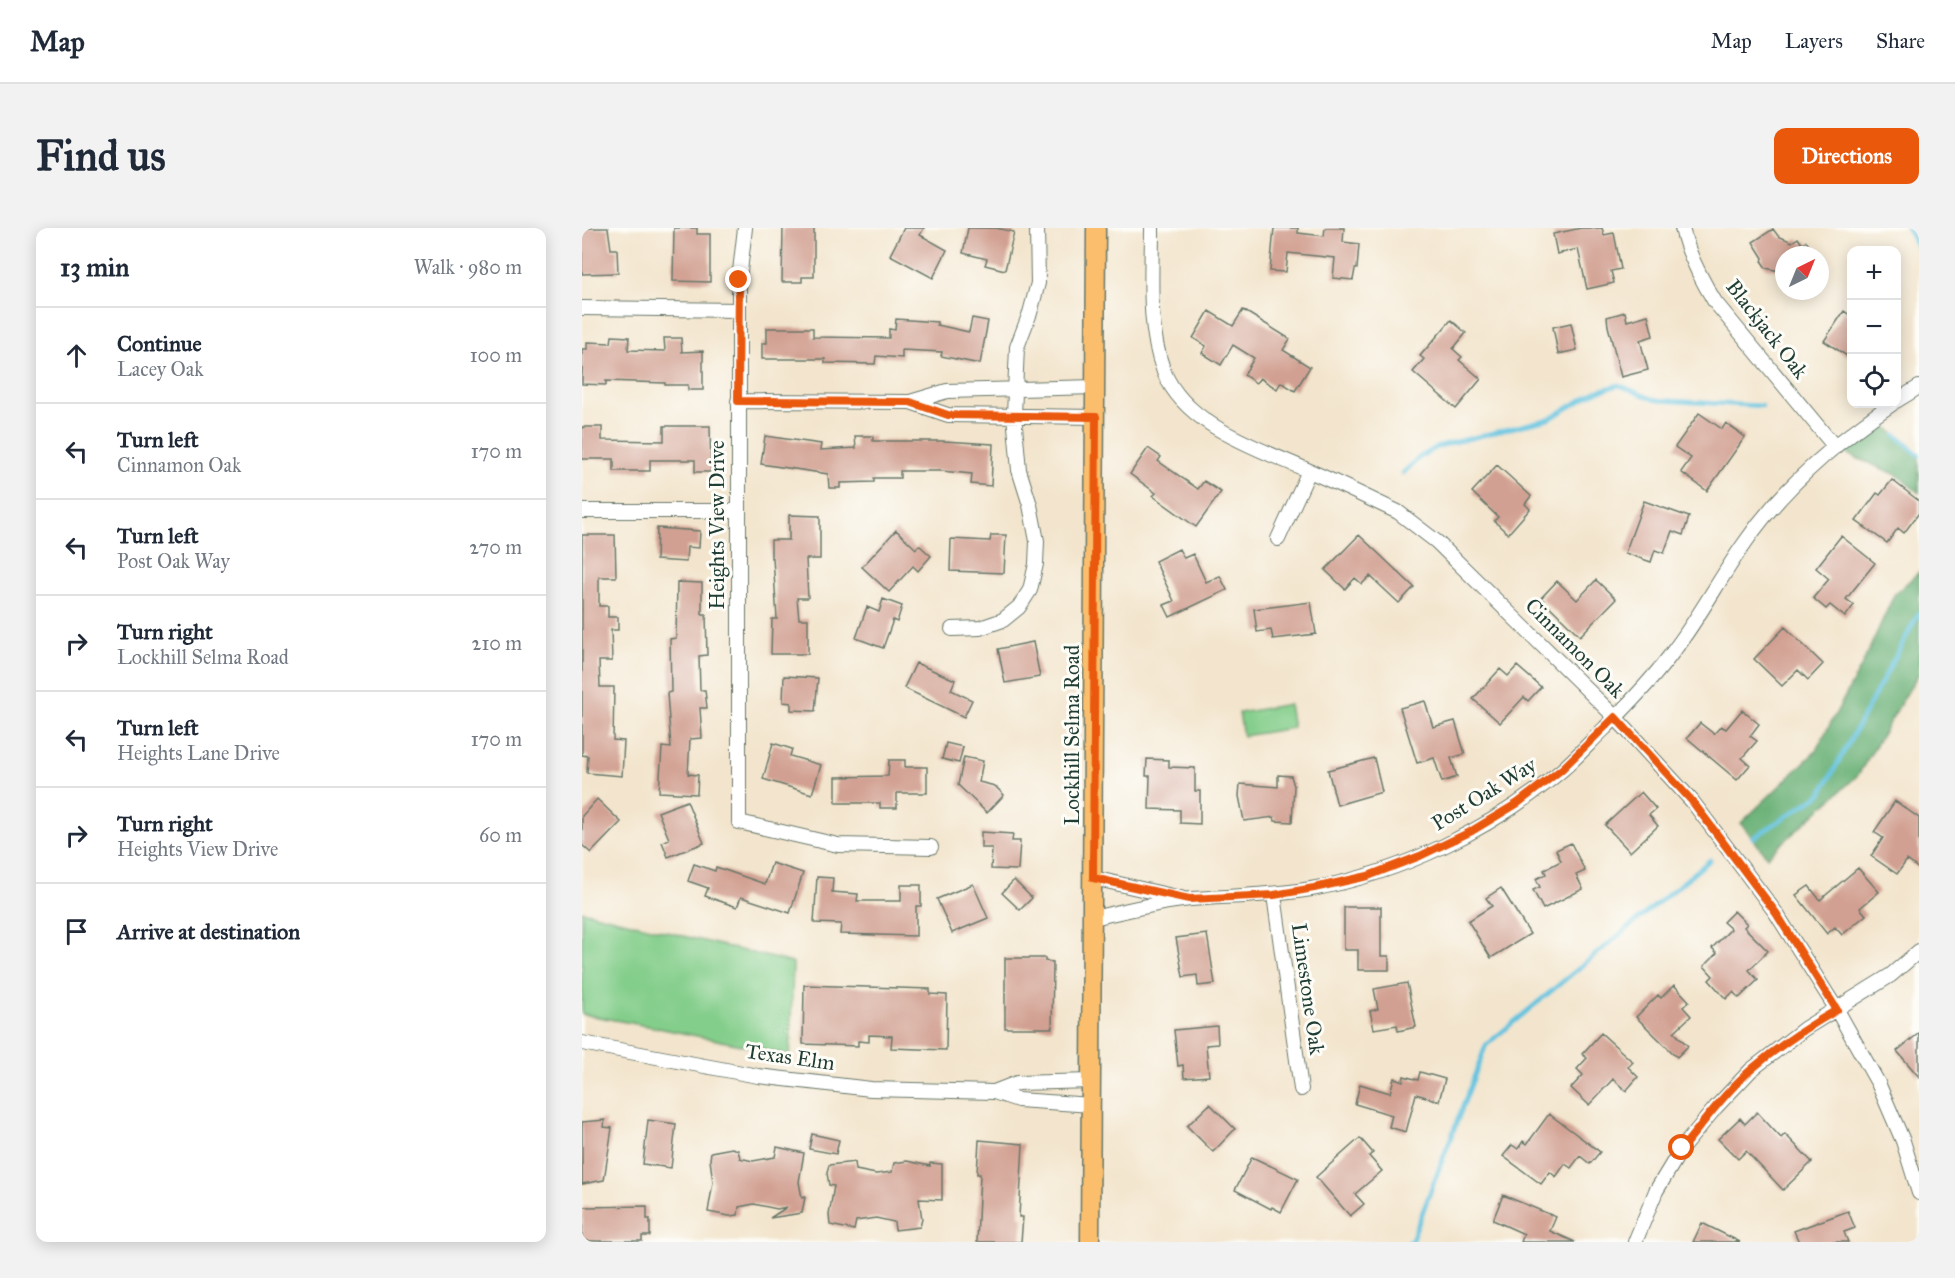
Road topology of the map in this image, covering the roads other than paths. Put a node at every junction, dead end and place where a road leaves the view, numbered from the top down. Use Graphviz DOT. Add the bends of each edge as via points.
graph roads {
  1 [pos="745,228"];
  2 [pos="1037,228"];
  3 [pos="1096,228"];
  4 [pos="1152,228"];
  5 [pos="1682,228"];
  6 [pos="582,308"];
  7 [pos="739,310"];
  8 [pos="1096,387"];
  9 [pos="1919,387"];
  10 [pos="1015,390"];
  11 [pos="1901,397"];
  12 [pos="738,401"];
  13 [pos="910,402"];
  14 [pos="1887,408"];
  15 [pos="1014,416"];
  16 [pos="1096,417"];
  17 [pos="1835,447"];
  18 [pos="1310,471"];
  19 [pos="582,511"];
  20 [pos="739,511"];
  21 [pos="1278,539"];
  22 [pos="952,629"];
  23 [pos="1615,717"];
  24 [pos="931,847"];
  25 [pos="1093,878"];
  26 [pos="1274,895"];
  27 [pos="1189,899"];
  28 [pos="1093,918"];
  29 [pos="1919,951"];
  30 [pos="1837,1010"];
  31 [pos="582,1043"];
  32 [pos="1092,1081"];
  33 [pos="1301,1089"];
  34 [pos="994,1092"];
  35 [pos="1092,1105"];
  36 [pos="1919,1193"];
  37 [pos="1090,1242"];
  38 [pos="1635,1242"];
  1 -- 7 [label="street, Heights View Drive"];
  2 -- 10 [label="street" via="1038,283 1017,346"];
  3 -- 8 [label="main road, Lockhill Selma Road"];
  4 -- 18 [label="street, Cinnamon Oak" via="1155,342 1178,396 1198,415 1232,437"];
  5 -- 17 [label="street, Blackjack Oak" via="1691,257 1715,302"];
  6 -- 7 [label="street"];
  7 -- 12 [label="street, Heights View Drive"];
  8 -- 10 [label="street"];
  8 -- 16 [label="main road, Lockhill Selma Road"];
  9 -- 11 [label="street"];
  10 -- 13 [label="street" via="947,391"];
  10 -- 15 [label="street"];
  12 -- 13 [label="street"];
  12 -- 20 [label="street, Heights View Drive"];
  13 -- 15 [label="street" via="948,415"];
  14 -- 17 [label="street, Post Oak Way"];
  15 -- 16 [label="street"];
  15 -- 22 [label="street" via="1019,470 1037,541 1030,590 1019,607 1003,620 980,628"];
  16 -- 25 [label="main road, Lockhill Selma Road"];
  17 -- 23 [label="street, Post Oak Way" via="1782,497 1745,542 1675,650"];
  18 -- 21 [label="street"];
  18 -- 23 [label="street, Cinnamon Oak" via="1398,512 1417,525"];
  19 -- 20 [label="street"];
  20 -- 24 [label="street, Heights View Drive" via="739,822 838,845"];
  23 -- 26 [label="street, Post Oak Way" via="1562,769 1518,803 1470,832 1368,876"];
  23 -- 30 [label="street, Cinnamon Oak" via="1692,801 1776,913"];
  25 -- 27 [label="street, Post Oak Way"];
  25 -- 28 [label="main road, Lockhill Selma Road"];
  26 -- 27 [label="street, Post Oak Way"];
  26 -- 33 [label="street, Limestone Oak"];
  27 -- 28 [label="street, Post Oak Way"];
  28 -- 32 [label="main road, Lockhill Selma Road"];
  29 -- 30 [label="street" via="1892,975"];
  30 -- 36 [label="street, Cinnamon Oak" via="1878,1083"];
  30 -- 38 [label="street" via="1804,1029 1751,1070 1716,1107 1682,1148 1656,1191"];
  31 -- 34 [label="street, Texas Elm" via="758,1076 871,1089"];
  32 -- 34 [label="street, Texas Elm" via="1017,1083"];
  32 -- 35 [label="main road, Lockhill Selma Road"];
  34 -- 35 [label="street, Texas Elm" via="1018,1100"];
  35 -- 37 [label="main road, Lockhill Selma Road"];
}
